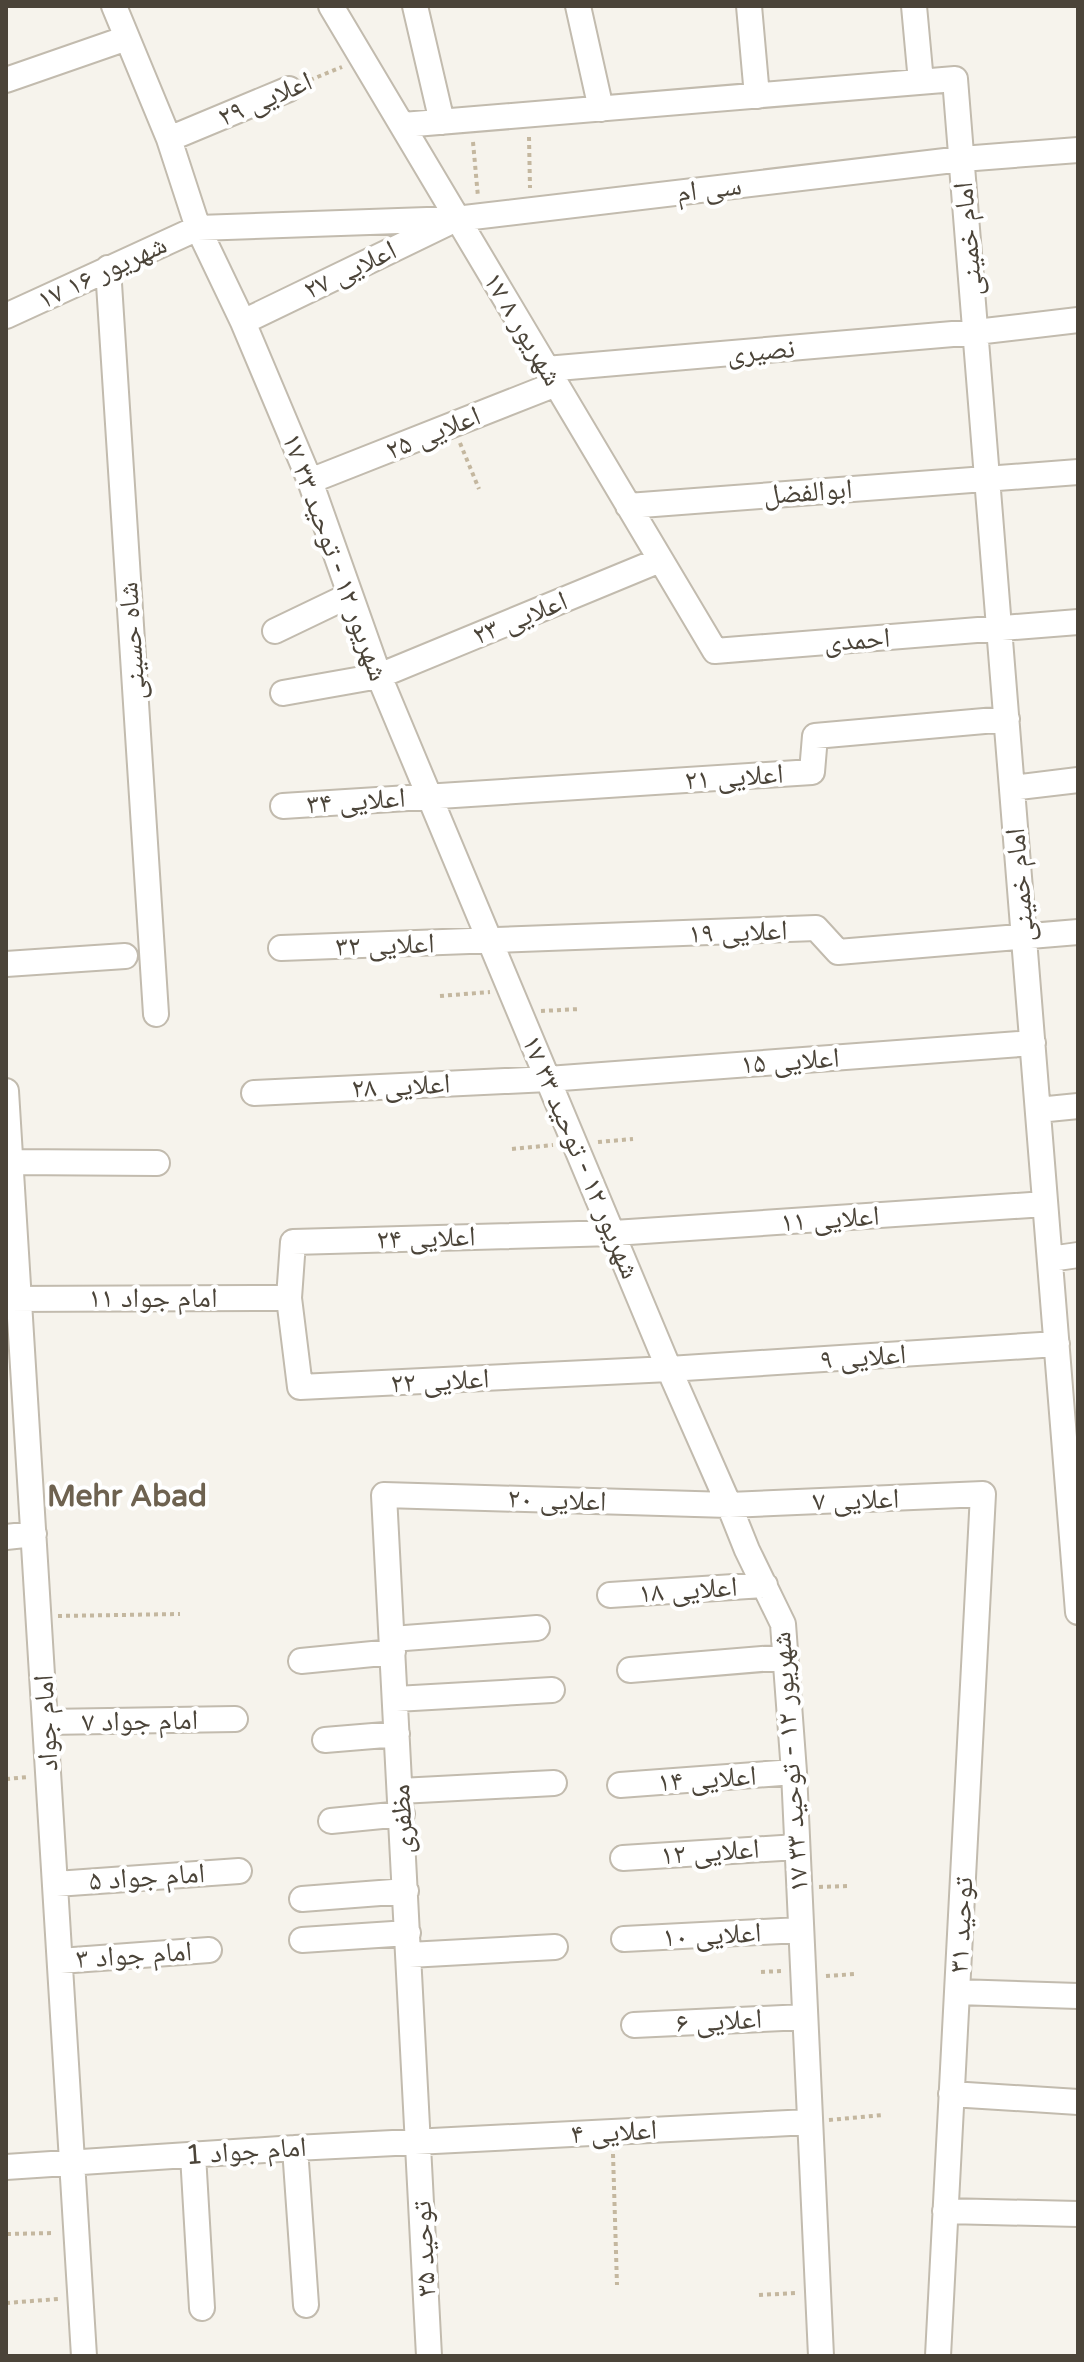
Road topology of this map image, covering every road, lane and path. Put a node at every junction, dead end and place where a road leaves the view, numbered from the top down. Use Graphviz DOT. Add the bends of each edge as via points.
graph roads {
  1 [pos="114,6"];
  2 [pos="331,6"];
  3 [pos="415,6"];
  4 [pos="578,6"];
  5 [pos="749,6"];
  6 [pos="914,6"];
  7 [pos="127,38"];
  8 [pos="362,58"];
  9 [pos="6,80"];
  10 [pos="921,82"];
  11 [pos="289,89"];
  12 [pos="757,96"];
  13 [pos="601,109"];
  14 [pos="528,115"];
  15 [pos="471,120"];
  16 [pos="442,122"];
  17 [pos="403,125"];
  18 [pos="169,139"];
  19 [pos="1078,150"];
  20 [pos="962,159"];
  21 [pos="530,210"];
  22 [pos="468,218"];
  23 [pos="198,228"];
  24 [pos="108,268"];
  25 [pos="6,316"];
  26 [pos="1078,320"];
  27 [pos="243,322"];
  28 [pos="976,332"];
  29 [pos="551,376"];
  30 [pos="453,425"];
  31 [pos="1078,472"];
  32 [pos="987,479"];
  33 [pos="310,481"];
  34 [pos="479,489"];
  35 [pos="628,506"];
  36 [pos="660,560"];
  37 [pos="350,595"];
  38 [pos="1078,622"];
  39 [pos="999,629"];
  40 [pos="275,631"];
  41 [pos="715,651"];
  42 [pos="379,676"];
  43 [pos="283,693"];
  44 [pos="1007,719"];
  45 [pos="1078,780"];
  46 [pos="1012,788"];
  47 [pos="429,796"];
  48 [pos="283,806"];
  49 [pos="1078,932"];
  50 [pos="1024,937"];
  51 [pos="489,942"];
  52 [pos="281,948"];
  53 [pos="125,956"];
  54 [pos="6,964"];
  55 [pos="440,996"];
  56 [pos="514,1001"];
  57 [pos="580,1009"];
  58 [pos="156,1014"];
  59 [pos="1033,1043"];
  60 [pos="548,1079"];
  61 [pos="6,1091"];
  62 [pos="254,1093"];
  63 [pos="1078,1106"];
  64 [pos="1038,1110"];
  65 [pos="633,1139"];
  66 [pos="576,1143"];
  67 [pos="512,1149"];
  68 [pos="10,1162"];
  69 [pos="157,1163"];
  70 [pos="1045,1204"];
  71 [pos="614,1233"];
  72 [pos="10,1249"];
  73 [pos="1078,1255"];
  74 [pos="1050,1259"];
  75 [pos="289,1298"];
  76 [pos="12,1299"];
  77 [pos="1057,1344"];
  78 [pos="669,1369"];
  79 [pos="1070,1408"];
  80 [pos="983,1494"];
  81 [pos="384,1495"];
  82 [pos="729,1505"];
  83 [pos="34,1534"];
  84 [pos="6,1537"];
  85 [pos="1076,1555"];
  86 [pos="765,1585"];
  87 [pos="610,1595"];
  88 [pos="1078,1612"];
  89 [pos="180,1614"];
  90 [pos="39,1616"];
  91 [pos="537,1628"];
  92 [pos="393,1646"];
  93 [pos="786,1657"];
  94 [pos="301,1661"];
  95 [pos="630,1670"];
  96 [pos="552,1690"];
  97 [pos="396,1699"];
  98 [pos="235,1719"];
  99 [pos="46,1722"];
  100 [pos="397,1734"];
  101 [pos="325,1740"];
  102 [pos="794,1772"];
  103 [pos="554,1783"];
  104 [pos="620,1785"];
  105 [pos="401,1803"];
  106 [pos="331,1821"];
  107 [pos="797,1847"];
  108 [pos="623,1858"];
  109 [pos="239,1871"];
  110 [pos="56,1884"];
  111 [pos="406,1891"];
  112 [pos="302,1899"];
  113 [pos="800,1930"];
  114 [pos="624,1939"];
  115 [pos="302,1940"];
  116 [pos="409,1944"];
  117 [pos="555,1947"];
  118 [pos="209,1950"];
  119 [pos="60,1961"];
  120 [pos="855,1974"];
  121 [pos="802,1978"];
  122 [pos="957,1992"];
  123 [pos="1078,1996"];
  124 [pos="804,2017"];
  125 [pos="634,2025"];
  126 [pos="951,2094"];
  127 [pos="1078,2102"];
  128 [pos="883,2115"];
  129 [pos="809,2122"];
  130 [pos="612,2132"];
  131 [pos="419,2142"];
  132 [pos="295,2148"];
  133 [pos="193,2155"];
  134 [pos="73,2164"];
  135 [pos="6,2167"];
  136 [pos="945,2211"];
  137 [pos="1078,2214"];
  138 [pos="76,2232"];
  139 [pos="7,2234"];
  140 [pos="617,2285"];
  141 [pos="818,2292"];
  142 [pos="759,2295"];
  143 [pos="80,2298"];
  144 [pos="6,2303"];
  145 [pos="306,2305"];
  146 [pos="202,2308"];
  147 [pos="84,2356"];
  148 [pos="429,2356"];
  149 [pos="821,2356"];
  150 [pos="938,2356"];
  1 -- 7 [label="street, ۱۷ شهریور ۱۲ - توحید ۳۳"];
  2 -- 8 [label="street, ۱۷ شهریور ۸"];
  3 -- 16 [label="street"];
  4 -- 13 [label="street"];
  5 -- 12 [label="street"];
  6 -- 10 [label="street"];
  7 -- 9 [label="street"];
  7 -- 18 [label="street, ۱۷ شهریور ۱۲ - توحید ۳۳"];
  8 -- 11 [label="path, اعلایی ۲۹"];
  8 -- 17 [label="street, ۱۷ شهریور ۸"];
  10 -- 12 [label="street"];
  10 -- 20 [label="street, امام خمینی" via="955,79"];
  11 -- 18 [label="street, اعلایی ۲۹"];
  12 -- 13 [label="street"];
  13 -- 14 [label="street"];
  14 -- 15 [label="street"];
  14 -- 21 [label="path"];
  15 -- 16 [label="street"];
  15 -- 22 [label="path"];
  16 -- 17 [label="street"];
  17 -- 22 [label="street, ۱۷ شهریور ۸"];
  18 -- 23 [label="street, ۱۷ شهریور ۱۲ - توحید ۳۳"];
  19 -- 20 [label="street, سی ام"];
  20 -- 21 [label="street, سی ام"];
  20 -- 28 [label="street, امام خمینی"];
  21 -- 22 [label="street, سی ام"];
  22 -- 23 [label="street"];
  22 -- 27 [label="street, اعلایی ۲۷"];
  22 -- 29 [label="street, ۱۷ شهریور ۸"];
  23 -- 24 [label="street, ۱۷ شهریور ۱۶"];
  23 -- 27 [label="street, ۱۷ شهریور ۱۲ - توحید ۳۳"];
  24 -- 25 [label="street, ۱۷ شهریور ۱۶"];
  24 -- 58 [label="street, شاه حسینی"];
  26 -- 28 [label="street, نصیری"];
  27 -- 33 [label="street, ۱۷ شهریور ۱۲ - توحید ۳۳"];
  28 -- 29 [label="street, نصیری"];
  28 -- 32 [label="street, امام خمینی"];
  29 -- 30 [label="street, اعلایی ۲۵"];
  29 -- 35 [label="street, ۱۷ شهریور ۸"];
  30 -- 33 [label="street, اعلایی ۲۵"];
  30 -- 34 [label="path"];
  31 -- 32 [label="street, ابوالفضل"];
  32 -- 35 [label="street, ابوالفضل"];
  32 -- 39 [label="street, امام خمینی"];
  33 -- 37 [label="street, ۱۷ شهریور ۱۲ - توحید ۳۳"];
  35 -- 36 [label="street, ۱۷ شهریور ۸"];
  36 -- 41 [label="street, ۱۷ شهریور ۸"];
  36 -- 42 [label="street, اعلایی ۲۳"];
  37 -- 40 [label="street"];
  37 -- 42 [label="street, ۱۷ شهریور ۱۲ - توحید ۳۳"];
  38 -- 39 [label="street, احمدی"];
  39 -- 41 [label="street, احمدی"];
  39 -- 44 [label="street, امام خمینی"];
  42 -- 43 [label="street, اعلایی ۲۳"];
  42 -- 47 [label="street, ۱۷ شهریور ۱۲ - توحید ۳۳"];
  44 -- 46 [label="street, امام خمینی"];
  44 -- 47 [label="street, اعلایی ۲۱" via="815,736 812,772"];
  45 -- 46 [label="street"];
  46 -- 50 [label="street, امام خمینی"];
  47 -- 48 [label="street, اعلایی ۳۴"];
  47 -- 51 [label="street, ۱۷ شهریور ۱۲ - توحید ۳۳"];
  49 -- 50 [label="street"];
  50 -- 51 [label="street, اعلایی ۱۹" via="838,952 816,928"];
  50 -- 59 [label="street, امام خمینی"];
  51 -- 52 [label="street, اعلایی ۳۲"];
  51 -- 56 [label="street, ۱۷ شهریور ۱۲ - توحید ۳۳"];
  53 -- 54 [label="street"];
  55 -- 56 [label="path"];
  56 -- 57 [label="path"];
  56 -- 60 [label="street, ۱۷ شهریور ۱۲ - توحید ۳۳"];
  59 -- 60 [label="street, اعلایی ۱۵"];
  59 -- 64 [label="street, امام خمینی"];
  60 -- 62 [label="street, اعلایی ۲۸"];
  60 -- 66 [label="street, ۱۷ شهریور ۱۲ - توحید ۳۳"];
  61 -- 68 [label="street, امام جواد"];
  63 -- 64 [label="street"];
  64 -- 70 [label="street, امام خمینی"];
  65 -- 66 [label="path"];
  66 -- 67 [label="path"];
  66 -- 71 [label="street, ۱۷ شهریور ۱۲ - توحید ۳۳"];
  68 -- 69 [label="street"];
  68 -- 72 [label="street, امام جواد"];
  70 -- 71 [label="street, اعلایی ۱۱"];
  70 -- 74 [label="street, امام خمینی"];
  71 -- 75 [label="street, اعلایی ۲۴" via="293,1242"];
  71 -- 78 [label="street, ۱۷ شهریور ۱۲ - توحید ۳۳"];
  72 -- 76 [label="street, امام جواد"];
  73 -- 74 [label="street"];
  74 -- 77 [label="street, امام خمینی"];
  75 -- 76 [label="street, امام جواد ۱۱"];
  75 -- 78 [label="street, اعلایی ۲۲" via="300,1387"];
  76 -- 83 [label="street, امام جواد"];
  77 -- 78 [label="street, اعلایی ۹"];
  77 -- 79 [label="street, امام خمینی"];
  78 -- 82 [label="street, ۱۷ شهریور ۱۲ - توحید ۳۳"];
  79 -- 85 [label="street, امام خمینی"];
  80 -- 82 [label="street, اعلایی ۷"];
  80 -- 122 [label="street, توحید ۳۱"];
  81 -- 82 [label="street, اعلایی ۲۰"];
  81 -- 92 [label="street, مظفری"];
  82 -- 86 [label="street, ۱۷ شهریور ۱۲ - توحید ۳۳"];
  83 -- 84 [label="street"];
  83 -- 90 [label="street, امام جواد"];
  85 -- 88 [label="street, امام خمینی"];
  86 -- 87 [label="street, اعلایی ۱۸"];
  86 -- 93 [label="street, ۱۷ شهریور ۱۲ - توحید ۳۳" via="783,1624"];
  89 -- 90 [label="path"];
  90 -- 99 [label="street, امام جواد"];
  91 -- 92 [label="street"];
  92 -- 94 [label="street"];
  92 -- 97 [label="street, مظفری"];
  93 -- 95 [label="street"];
  93 -- 102 [label="street, ۱۷ شهریور ۱۲ - توحید ۳۳"];
  96 -- 97 [label="street"];
  97 -- 100 [label="street, مظفری"];
  98 -- 99 [label="street, امام جواد ۷"];
  99 -- 110 [label="street, امام جواد"];
  100 -- 101 [label="street"];
  100 -- 105 [label="street, مظفری"];
  102 -- 104 [label="street, اعلایی ۱۴"];
  102 -- 107 [label="street, ۱۷ شهریور ۱۲ - توحید ۳۳"];
  103 -- 105 [label="street"];
  105 -- 106 [label="street"];
  105 -- 111 [label="street, مظفری"];
  107 -- 108 [label="street, اعلایی ۱۲"];
  107 -- 113 [label="street, ۱۷ شهریور ۱۲ - توحید ۳۳"];
  109 -- 110 [label="street, امام جواد ۵"];
  110 -- 119 [label="street, امام جواد"];
  111 -- 112 [label="street"];
  111 -- 116 [label="street, مظفری"];
  113 -- 114 [label="street, اعلایی ۱۰"];
  113 -- 121 [label="street, ۱۷ شهریور ۱۲ - توحید ۳۳"];
  115 -- 116 [label="street"];
  116 -- 117 [label="street"];
  116 -- 131 [label="street, مظفری"];
  118 -- 119 [label="street, امام جواد ۳"];
  119 -- 134 [label="street, امام جواد"];
  120 -- 121 [label="path"];
  121 -- 124 [label="street, ۱۷ شهریور ۱۲ - توحید ۳۳"];
  122 -- 123 [label="street"];
  122 -- 126 [label="street, توحید ۳۱"];
  124 -- 125 [label="street, اعلایی ۶"];
  124 -- 129 [label="street, ۱۷ شهریور ۱۲ - توحید ۳۳"];
  126 -- 127 [label="street"];
  126 -- 136 [label="street, توحید ۳۱"];
  128 -- 129 [label="path"];
  129 -- 130 [label="street, اعلایی ۴"];
  129 -- 141 [label="street, ۱۷ شهریور ۱۲ - توحید ۳۳"];
  130 -- 131 [label="street, اعلایی ۴"];
  130 -- 140 [label="path"];
  131 -- 132 [label="street, امام جواد 1"];
  131 -- 148 [label="street, توحید ۳۵"];
  132 -- 133 [label="street, امام جواد 1"];
  132 -- 145 [label="street"];
  133 -- 134 [label="street, امام جواد 1"];
  133 -- 146 [label="street"];
  134 -- 135 [label="street, امام جواد 1"];
  134 -- 138 [label="street, امام جواد"];
  136 -- 137 [label="street"];
  136 -- 150 [label="street, توحید ۳۱"];
  138 -- 139 [label="path"];
  138 -- 143 [label="street, امام جواد"];
  141 -- 142 [label="path"];
  141 -- 149 [label="street, ۱۷ شهریور ۱۲ - توحید ۳۳"];
  143 -- 144 [label="path"];
  143 -- 147 [label="street, امام جواد"];
}
